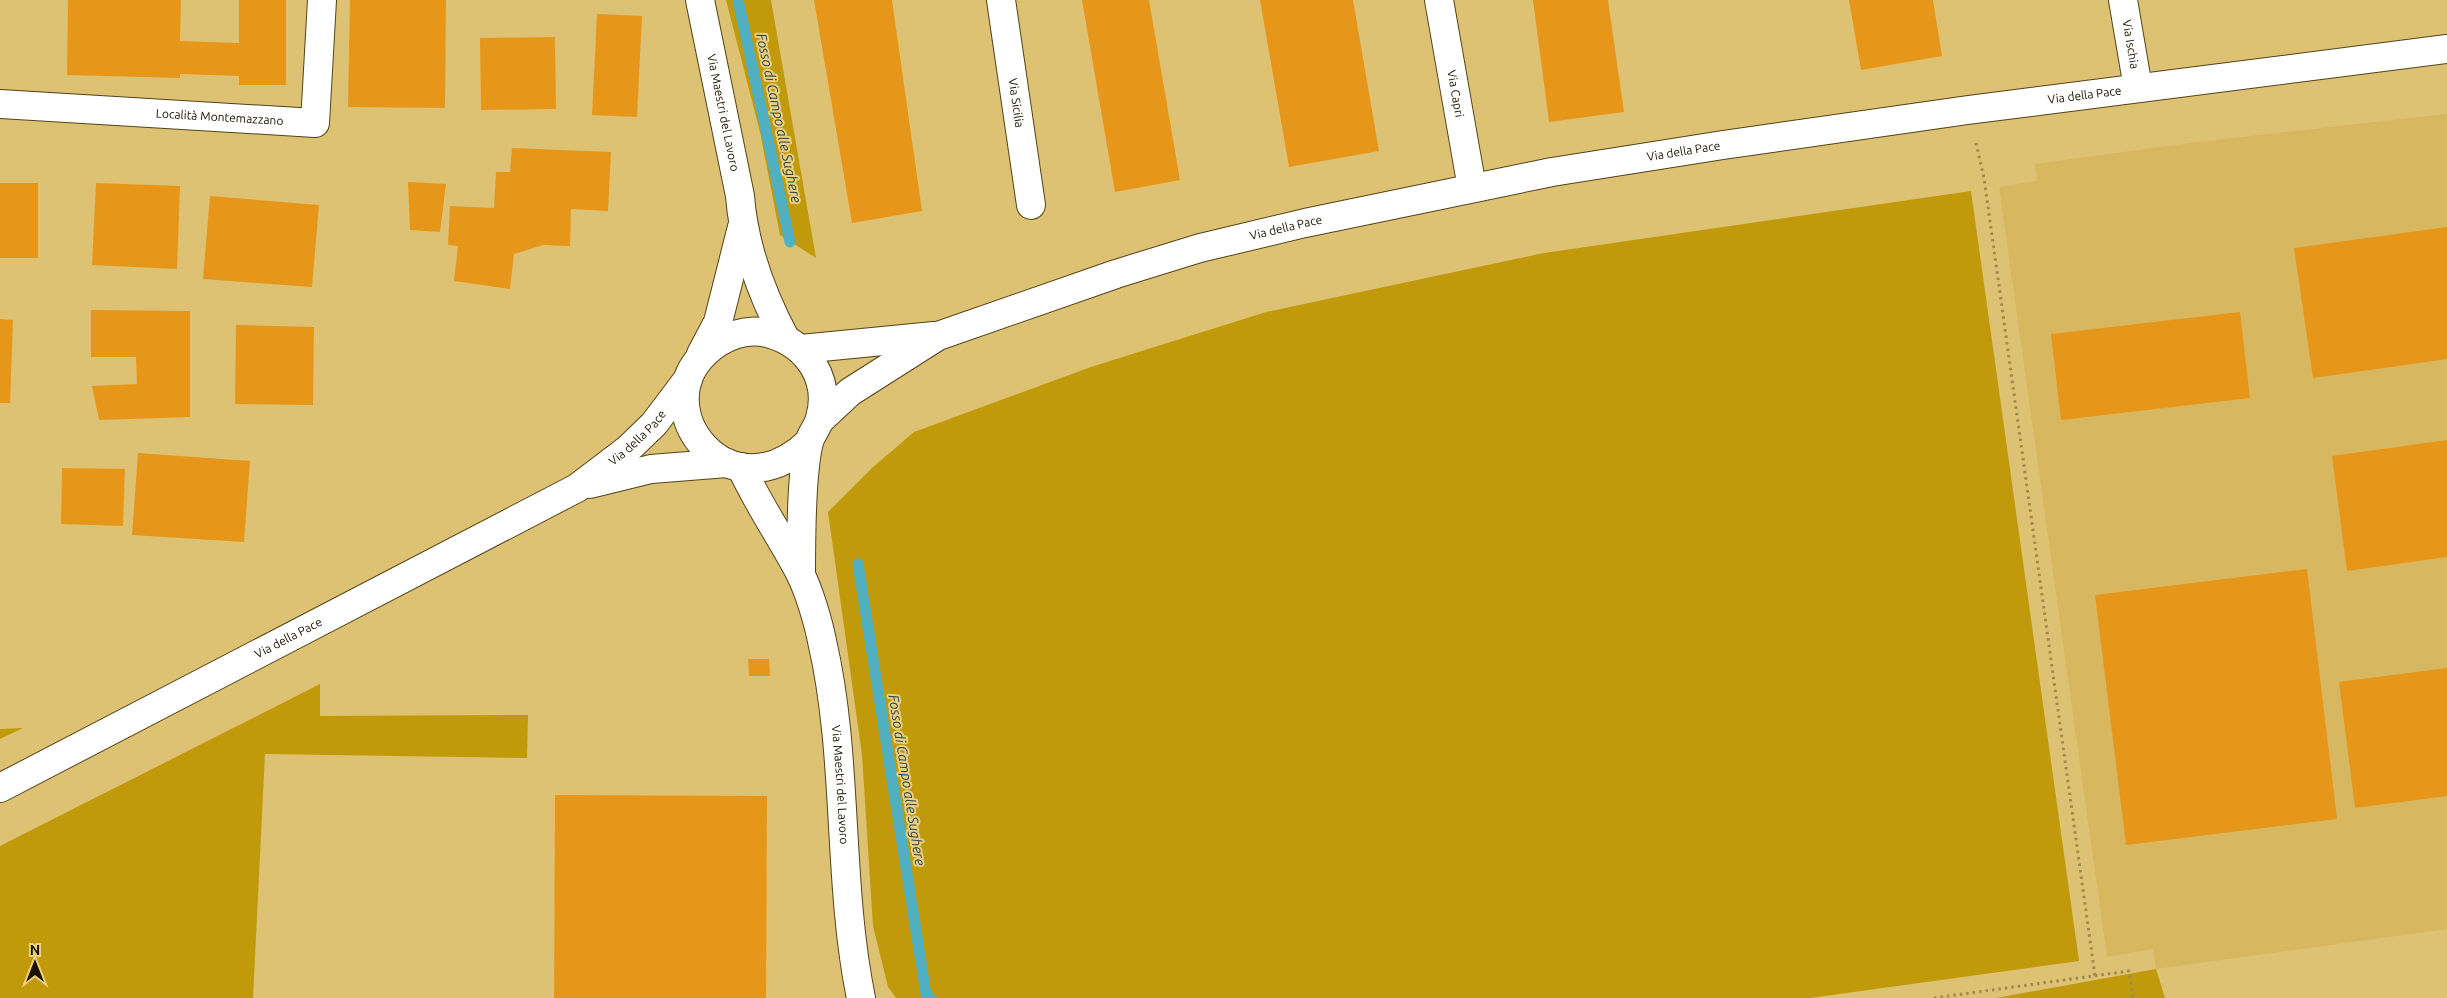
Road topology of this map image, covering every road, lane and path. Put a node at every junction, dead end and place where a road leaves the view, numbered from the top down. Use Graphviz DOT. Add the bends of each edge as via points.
graph roads {
  1 [pos="322,0"];
  2 [pos="700,0"];
  3 [pos="1001,0"];
  4 [pos="1440,0"];
  5 [pos="2124,0"];
  6 [pos="2447,49"];
  7 [pos="2138,88"];
  8 [pos="0,104"];
  9 [pos="1968,110"];
  10 [pos="1472,188"];
  11 [pos="1031,206"];
  12 [pos="742,225"];
  13 [pos="938,336"];
  14 [pos="793,343"];
  15 [pos="694,369"];
  16 [pos="815,431"];
  17 [pos="734,465"];
  18 [pos="577,488"];
  19 [pos="801,575"];
  20 [pos="0,788"];
  21 [pos="2095,976"];
  22 [pos="862,998"];
  23 [pos="1934,998"];
  24 [pos="2133,998"];
  1 -- 8 [label="street, Località Montemazzano" via="315,123"];
  2 -- 12 [label="street, Via Maestri del Lavoro" via="740,196"];
  3 -- 11 [label="street, Via Sicilia"];
  4 -- 10 [label="street, Via Capri"];
  5 -- 7 [label="street, Via Ischia"];
  6 -- 7 [label="street, Via della Pace"];
  7 -- 9 [label="street, Via della Pace"];
  9 -- 10 [label="street, Via della Pace" via="1723,145"];
  9 -- 21 [label="path" via="1984,178"];
  10 -- 13 [label="street, Via della Pace" via="1200,248"];
  12 -- 14 [label="street, Via Maestri del Lavoro" via="759,285"];
  12 -- 15 [label="street, Via Maestri del Lavoro" via="718,322"];
  13 -- 14 [label="street, Via della Pace"];
  13 -- 16 [label="street, Via della Pace" via="850,392"];
  14 -- 15 [label="street" via="762,331 738,333 716,342"];
  14 -- 16 [label="street" via="813,364 821,382 824,401"];
  15 -- 17 [label="street" via="685,401 689,422 698,441 713,455"];
  15 -- 18 [label="street, Via della Pace" via="654,424 627,450"];
  16 -- 17 [label="street" via="795,455 779,464 760,469"];
  16 -- 19 [label="street, Via Maestri del Lavoro" via="802,507"];
  17 -- 18 [label="street, Via della Pace" via="651,469"];
  17 -- 19 [label="street, Via Maestri del Lavoro"];
  18 -- 20 [label="street, Via della Pace"];
  19 -- 22 [label="street, Via Maestri del Lavoro" via="822,640 833,701 852,953"];
  21 -- 23 [label="path"];
  21 -- 24 [label="path" via="2129,971"];
}
